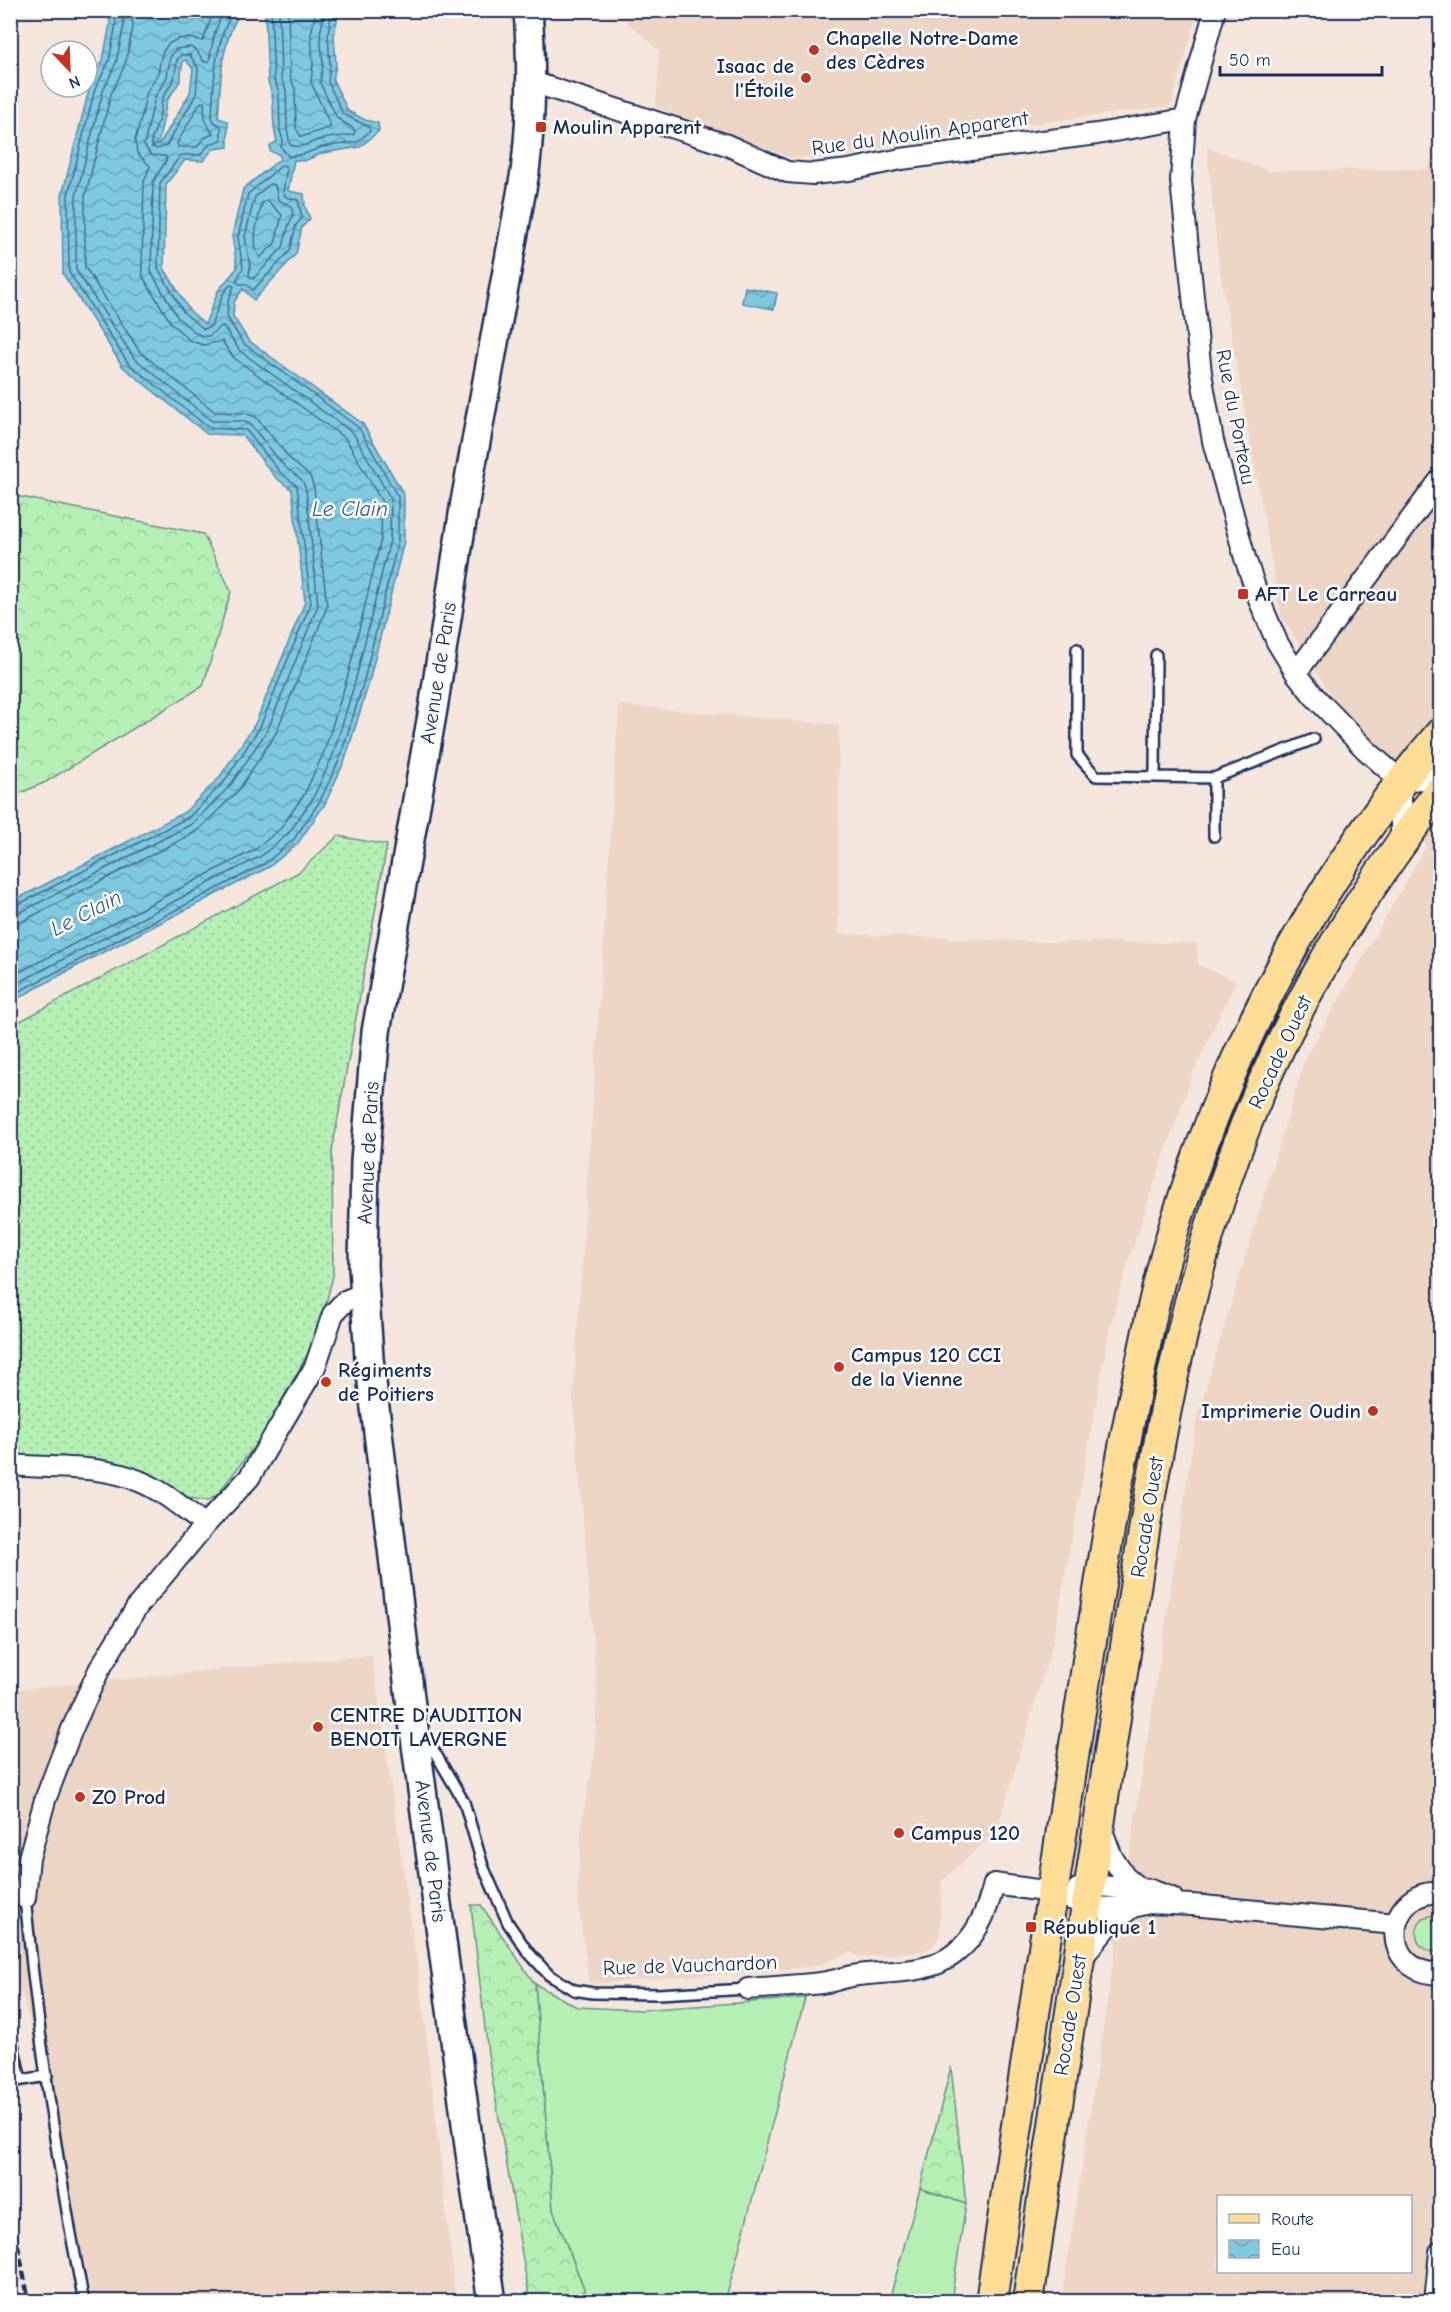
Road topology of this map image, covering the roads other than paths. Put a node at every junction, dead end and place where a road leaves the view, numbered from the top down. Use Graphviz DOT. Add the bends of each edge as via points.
graph roads {
  1 [pos="528,10"];
  2 [pos="1215,10"];
  3 [pos="532,82"];
  4 [pos="1185,119"];
  5 [pos="1440,480"];
  6 [pos="1077,649"];
  7 [pos="1156,655"];
  8 [pos="1296,673"];
  9 [pos="1440,734"];
  10 [pos="1314,739"];
  11 [pos="1155,777"];
  12 [pos="1440,777"];
  13 [pos="1214,778"];
  14 [pos="1401,781"];
  15 [pos="1440,791"];
  16 [pos="1214,836"];
  17 [pos="1401,843"];
  18 [pos="365,1293"];
  19 [pos="10,1465"];
  20 [pos="205,1525"];
  21 [pos="412,1714"];
  22 [pos="1099,1824"];
  23 [pos="1051,1892"];
  24 [pos="1440,1893"];
  25 [pos="1088,1896"];
  26 [pos="25,1898"];
  27 [pos="1136,1898"];
  28 [pos="1396,1924"];
  29 [pos="1078,1962"];
  30 [pos="1440,1974"];
  31 [pos="748,1989"];
  32 [pos="10,2031"];
  33 [pos="48,2076"];
  34 [pos="21,2080"];
  35 [pos="10,2082"];
  36 [pos="1440,2252"];
  37 [pos="84,2301"];
  38 [pos="492,2301"];
  39 [pos="991,2301"];
  40 [pos="1028,2301"];
  41 [pos="1435,2301"];
  1 -- 3 [label="main road, Avenue de Paris"];
  2 -- 4 [label="street, Rue du Porteau"];
  3 -- 4 [label="street, Rue du Moulin Apparent" via="727,145 787,172 813,174"];
  3 -- 18 [label="main road, Avenue de Paris" via="525,172 376,1032 365,1161"];
  4 -- 8 [label="street, Rue du Porteau" via="1181,181 1201,373 1213,441 1260,602"];
  5 -- 8 [label="street"];
  6 -- 11 [label="lane" via="1077,755 1096,776"];
  7 -- 11 [label="lane"];
  8 -- 14 [label="street, Rue du Porteau" via="1342,726"];
  9 -- 14 [label="main road, Rocade Ouest"];
  10 -- 13 [label="lane"];
  11 -- 13 [label="lane"];
  12 -- 14 [label="street"];
  13 -- 16 [label="lane"];
  14 -- 17 [label="street"];
  14 -- 23 [label="main road, Rocade Ouest" via="1339,868 1263,1002 1204,1141 1173,1231 1127,1429"];
  15 -- 17 [label="main road, Rocade Ouest"];
  17 -- 22 [label="main road, Rocade Ouest" via="1328,953 1294,1018 1255,1102 1207,1240 1164,1419"];
  18 -- 20 [label="street" via="345,1300 333,1314 315,1368 283,1423 249,1478"];
  18 -- 21 [label="main road, Avenue de Paris" via="369,1358"];
  19 -- 20 [label="street" via="125,1476 156,1489"];
  20 -- 26 [label="street" via="137,1607 99,1670 45,1800 29,1858"];
  21 -- 31 [label="lane, Rue de Vauchardon" via="464,1802 483,1866 508,1923 549,1975 574,1990 592,1993"];
  21 -- 38 [label="main road, Avenue de Paris"];
  22 -- 25 [label="main road, Rocade Ouest"];
  22 -- 27 [label="street" via="1112,1857"];
  23 -- 25 [label="street"];
  23 -- 31 [label="street, Rue de Vauchardon" via="994,1884 986,1912 974,1933 939,1963 823,1983"];
  23 -- 39 [label="main road, Rocade Ouest"];
  24 -- 28 [label="street" via="1419,1897 1405,1906"];
  25 -- 27 [label="street" via="1096,1908"];
  25 -- 29 [label="main road, Rocade Ouest"];
  26 -- 33 [label="lane" via="36,2010"];
  27 -- 28 [label="street" via="1151,1890 1192,1905"];
  27 -- 29 [label="street"];
  28 -- 30 [label="street" via="1395,1937 1405,1960 1415,1969"];
  29 -- 40 [label="main road, Rocade Ouest"];
  32 -- 34 [label="lane"];
  33 -- 34 [label="lane"];
  33 -- 37 [label="lane" via="66,2214"];
  34 -- 35 [label="lane"];
  36 -- 41 [label="street"];
}
